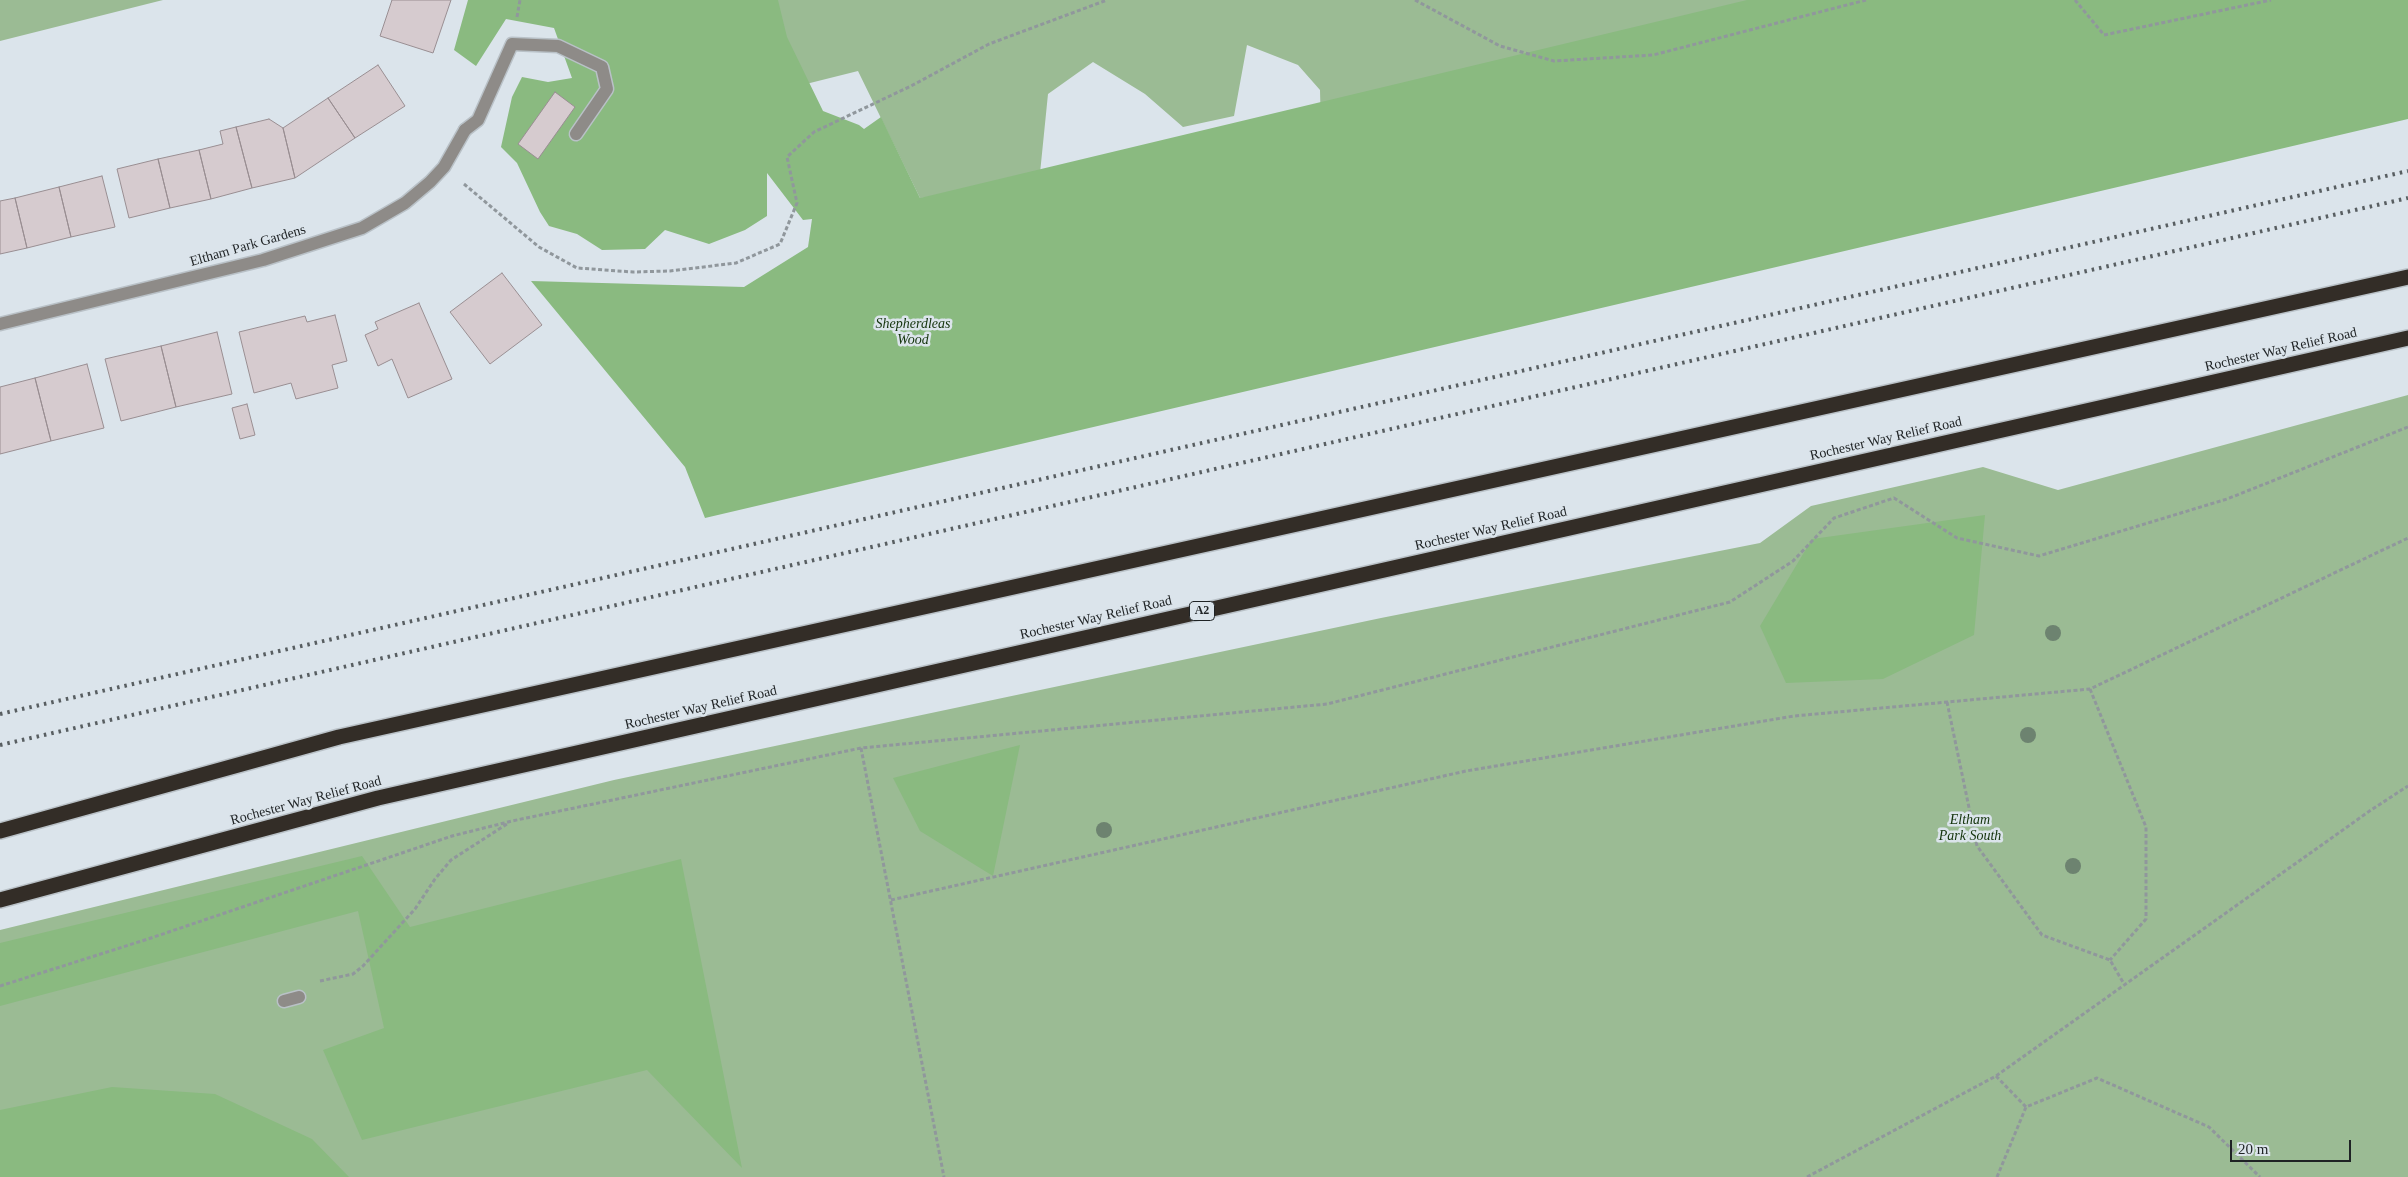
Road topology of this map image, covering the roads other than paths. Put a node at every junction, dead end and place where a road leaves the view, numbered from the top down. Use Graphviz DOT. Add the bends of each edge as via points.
graph roads {
  1 [pos="576,134"];
  2 [pos="2408,277"];
  3 [pos="0,324"];
  4 [pos="2408,338"];
  5 [pos="0,831"];
  6 [pos="0,900"];
  7 [pos="299,997"];
  8 [pos="284,1001"];
  1 -- 3 [label="street, Eltham Park Gardens" via="607,89 602,67 558,46 512,44 478,120 465,130 444,167 405,202 362,228 264,260"];
  2 -- 5 [label="highway" via="339,737"];
  4 -- 6 [label="highway, Rochester Way Relief Road / A2" via="378,798"];
  7 -- 8 [label="street"];
}
